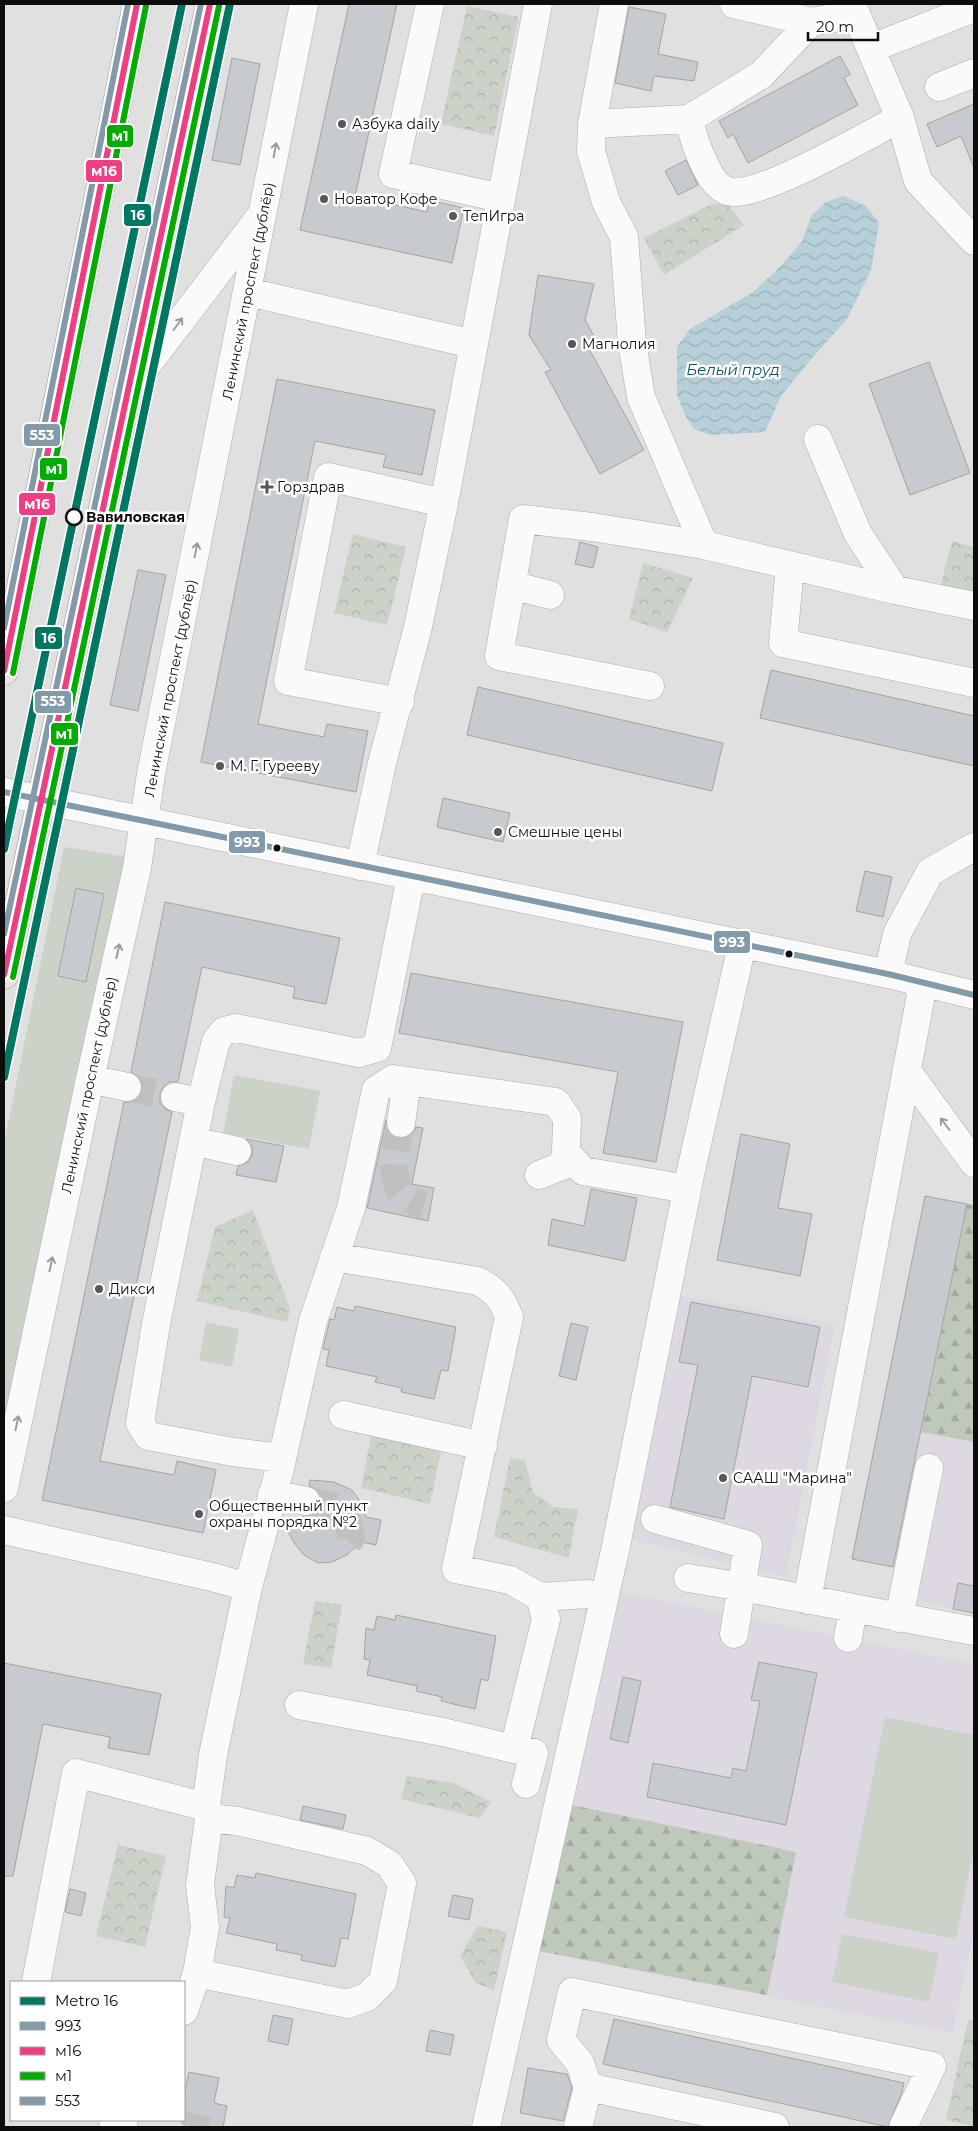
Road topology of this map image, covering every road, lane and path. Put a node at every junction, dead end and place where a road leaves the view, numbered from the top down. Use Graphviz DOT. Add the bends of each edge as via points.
graph roads {
  1 [pos="137,4"];
  2 [pos="210,4"];
  3 [pos="304,4"];
  4 [pos="430,4"];
  5 [pos="538,4"];
  6 [pos="614,4"];
  7 [pos="734,4"];
  8 [pos="974,4"];
  9 [pos="974,8"];
  10 [pos="811,22"];
  11 [pos="872,48"];
  12 [pos="974,73"];
  13 [pos="939,87"];
  14 [pos="900,118"];
  15 [pos="690,119"];
  16 [pos="592,124"];
  17 [pos="501,198"];
  18 [pos="263,212"];
  19 [pos="974,241"];
  20 [pos="248,292"];
  21 [pos="473,344"];
  22 [pos="127,391"];
  23 [pos="818,439"];
  24 [pos="444,502"];
  25 [pos="704,545"];
  26 [pos="790,566"];
  27 [pos="511,585"];
  28 [pos="895,590"];
  29 [pos="550,595"];
  30 [pos="974,606"];
  31 [pos="4,671"];
  32 [pos="974,683"];
  33 [pos="650,686"];
  34 [pos="400,702"];
  35 [pos="4,792"];
  36 [pos="40,799"];
  37 [pos="145,822"];
  38 [pos="974,846"];
  39 [pos="360,866"];
  40 [pos="411,877"];
  41 [pos="742,945"];
  42 [pos="888,974"];
  43 [pos="4,975"];
  44 [pos="923,984"];
  45 [pos="974,995"];
  46 [pos="907,1071"];
  47 [pos="90,1079"];
  48 [pos="407,1081"];
  49 [pos="128,1087"];
  50 [pos="401,1123"];
  51 [pos="193,1142"];
  52 [pos="237,1151"];
  53 [pos="574,1161"];
  54 [pos="974,1163"];
  55 [pos="539,1175"];
  56 [pos="687,1189"];
  57 [pos="334,1257"];
  58 [pos="342,1415"];
  59 [pos="483,1446"];
  60 [pos="281,1458"];
  61 [pos="929,1468"];
  62 [pos="4,1488"];
  63 [pos="272,1494"];
  64 [pos="306,1501"];
  65 [pos="654,1519"];
  66 [pos="4,1530"];
  67 [pos="688,1578"];
  68 [pos="741,1586"];
  69 [pos="248,1587"];
  70 [pos="540,1597"];
  71 [pos="604,1598"];
  72 [pos="807,1600"];
  73 [pos="853,1609"];
  74 [pos="899,1618"];
  75 [pos="974,1631"];
  76 [pos="734,1634"];
  77 [pos="848,1638"];
  78 [pos="299,1705"];
  79 [pos="514,1749"];
  80 [pos="526,1784"];
  81 [pos="207,1812"];
  82 [pos="197,1973"];
  83 [pos="36,1981"];
  84 [pos="185,2009"];
  85 [pos="588,2087"];
  86 [pos="486,2127"];
  87 [pos="578,2127"];
  88 [pos="775,2127"];
  89 [pos="903,2127"];
  1 -- 31 [label="main road"];
  2 -- 22 [label="main road"];
  18 -- 3 [label="street, Ленинский проспект (дублёр), one-way"];
  4 -- 17 [label="street" via="393,174"];
  5 -- 17 [label="street"];
  6 -- 16 [label="street"];
  7 -- 10 [label="street"];
  8 -- 9 [label="street"];
  9 -- 11 [label="street"];
  10 -- 11 [label="street" via="856,14"];
  10 -- 15 [label="street" via="761,75"];
  11 -- 14 [label="street"];
  12 -- 13 [label="street"];
  14 -- 15 [label="street" via="776,181 740,193 725,191 713,180 694,140"];
  14 -- 19 [label="street" via="918,181"];
  15 -- 16 [label="street"];
  16 -- 25 [label="street" via="591,151 606,202 624,237 632,343 642,397"];
  17 -- 21 [label="street"];
  18 -- 20 [label="street, Ленинский проспект (дублёр)"];
  22 -- 18 [label="street, one-way"];
  20 -- 21 [label="street"];
  37 -- 20 [label="street, Ленинский проспект (дублёр), one-way"];
  21 -- 24 [label="street"];
  22 -- 36 [label="main road"];
  23 -- 28 [label="street" via="858,534"];
  24 -- 34 [label="street"];
  24 -- 34 [label="street" via="328,477 288,681"];
  25 -- 26 [label="street"];
  25 -- 27 [label="street" via="522,518"];
  26 -- 28 [label="street"];
  26 -- 32 [label="street" via="783,643"];
  27 -- 29 [label="street"];
  27 -- 33 [label="street" via="499,656"];
  28 -- 30 [label="street"];
  34 -- 39 [label="street" via="382,763"];
  35 -- 36 [label="street"];
  36 -- 37 [label="street"];
  36 -- 43 [label="main road"];
  37 -- 39 [label="street"];
  47 -- 37 [label="street, Ленинский проспект (дублёр), one-way"];
  38 -- 42 [label="street" via="930,872 897,934"];
  39 -- 40 [label="street"];
  40 -- 41 [label="street"];
  40 -- 51 [label="street" via="377,1048 359,1053 236,1028 224,1031 188,1099"];
  41 -- 42 [label="street"];
  41 -- 56 [label="street"];
  42 -- 44 [label="street"];
  44 -- 45 [label="street"];
  44 -- 46 [label="street"];
  54 -- 46 [label="street, one-way"];
  46 -- 72 [label="street"];
  47 -- 49 [label="street"];
  62 -- 47 [label="street, Ленинский проспект (дублёр), one-way"];
  48 -- 50 [label="street"];
  48 -- 53 [label="street" via="556,1102 566,1118 566,1152"];
  48 -- 57 [label="street" via="393,1079 376,1090 351,1208"];
  51 -- 52 [label="street"];
  51 -- 60 [label="street" via="156,1324 140,1422 148,1436"];
  53 -- 55 [label="street"];
  53 -- 56 [label="street" via="583,1171"];
  56 -- 71 [label="street"];
  57 -- 59 [label="street" via="478,1281 503,1300 509,1317"];
  57 -- 60 [label="street" via="313,1321"];
  58 -- 59 [label="street"];
  59 -- 70 [label="street" via="456,1570 510,1580"];
  60 -- 63 [label="street"];
  61 -- 74 [label="street"];
  63 -- 64 [label="street"];
  63 -- 69 [label="street"];
  65 -- 68 [label="street" via="748,1545"];
  66 -- 69 [label="street"];
  67 -- 68 [label="street"];
  68 -- 72 [label="street"];
  68 -- 76 [label="street"];
  69 -- 81 [label="street" via="213,1755"];
  70 -- 71 [label="street" via="588,1594"];
  70 -- 79 [label="street" via="546,1619"];
  71 -- 86 [label="street"];
  72 -- 73 [label="street"];
  73 -- 74 [label="street"];
  73 -- 77 [label="street"];
  74 -- 75 [label="street"];
  78 -- 79 [label="street"];
  79 -- 80 [label="street" via="534,1753"];
  81 -- 82 [label="street" via="200,1885 206,1927"];
  81 -- 82 [label="street" via="368,1851 389,1864 402,1883 383,1981 367,1997 348,2004"];
  81 -- 83 [label="street" via="76,1773"];
  82 -- 84 [label="street"];
  85 -- 87 [label="street"];
  85 -- 88 [label="street"];
  85 -- 89 [label="street" via="580,2064 561,2040 572,1992 932,2066"];
}
